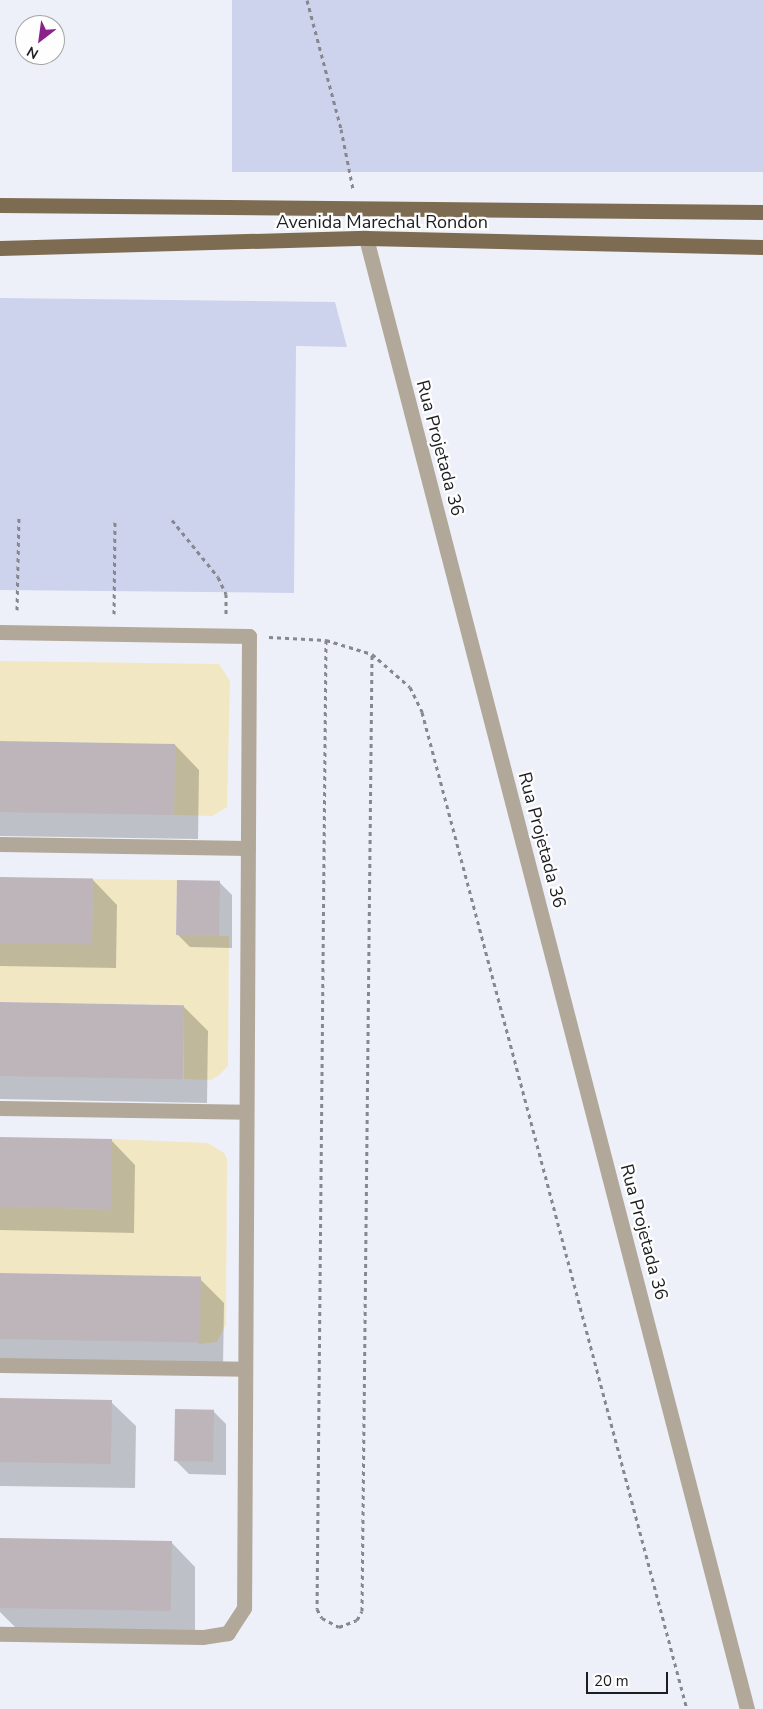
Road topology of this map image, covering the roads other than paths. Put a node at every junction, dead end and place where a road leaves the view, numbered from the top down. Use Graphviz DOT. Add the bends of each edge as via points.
graph roads {
  1 [pos="0,205"];
  2 [pos="763,212"];
  3 [pos="366,238"];
  4 [pos="763,247"];
  5 [pos="0,248"];
  6 [pos="0,632"];
  7 [pos="0,844"];
  8 [pos="248,848"];
  9 [pos="0,1108"];
  10 [pos="246,1112"];
  11 [pos="0,1366"];
  12 [pos="245,1370"];
  13 [pos="0,1634"];
  14 [pos="747,1709"];
  1 -- 2 [label="main road, Avenida Marechal Rondon"];
  3 -- 4 [label="main road, Avenida Marechal Rondon"];
  3 -- 5 [label="main road, Avenida Marechal Rondon"];
  3 -- 14 [label="street, Rua Projetada 36"];
  6 -- 8 [label="street" via="249,636"];
  7 -- 8 [label="street"];
  8 -- 10 [label="street"];
  9 -- 10 [label="street"];
  10 -- 12 [label="street"];
  11 -- 12 [label="street"];
  12 -- 13 [label="street" via="244,1608 228,1633 202,1637"];
}
